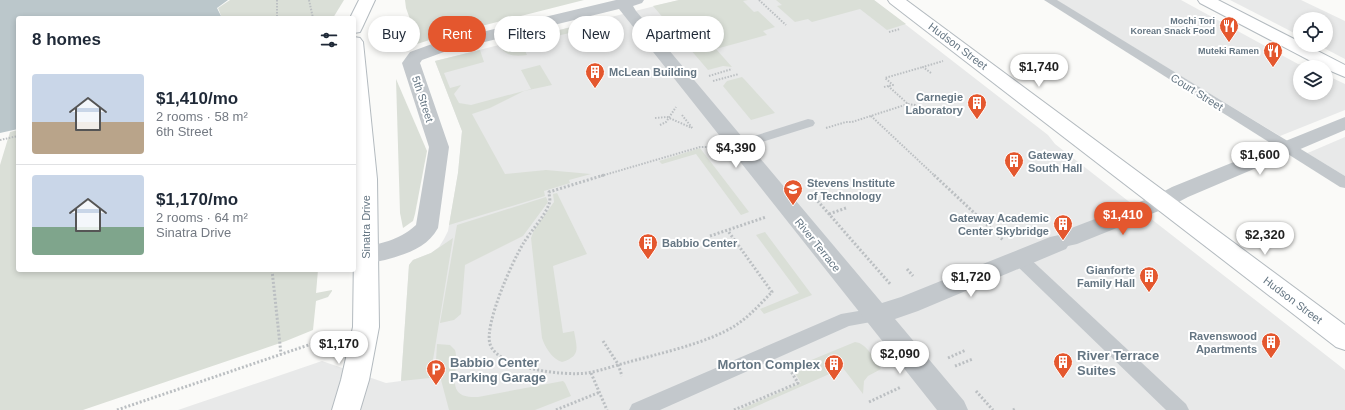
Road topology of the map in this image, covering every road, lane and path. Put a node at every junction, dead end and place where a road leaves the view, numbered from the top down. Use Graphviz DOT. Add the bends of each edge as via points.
graph roads {
  1 [pos="277,0"];
  2 [pos="309,0"];
  3 [pos="367,0"];
  4 [pos="759,0"];
  5 [pos="896,0"];
  6 [pos="1049,0"];
  7 [pos="1206,0"];
  8 [pos="630,2"];
  9 [pos="277,16"];
  10 [pos="313,16"];
  11 [pos="356,24"];
  12 [pos="786,25"];
  13 [pos="903,28"];
  14 [pos="889,32"];
  15 [pos="945,60"];
  16 [pos="356,65"];
  17 [pos="923,67"];
  18 [pos="732,69"];
  19 [pos="931,72"];
  20 [pos="1345,72"];
  21 [pos="739,74"];
  22 [pos="708,76"];
  23 [pos="725,78"];
  24 [pos="888,86"];
  25 [pos="884,87"];
  26 [pos="908,104"];
  27 [pos="919,108"];
  28 [pos="871,116"];
  29 [pos="669,117"];
  30 [pos="655,118"];
  31 [pos="808,124"];
  32 [pos="1345,124"];
  33 [pos="660,125"];
  34 [pos="824,128"];
  35 [pos="16,136"];
  36 [pos="0,140"];
  37 [pos="737,146"];
  38 [pos="1287,147"];
  39 [pos="713,149"];
  40 [pos="1345,184"];
  41 [pos="813,196"];
  42 [pos="1163,201"];
  43 [pos="846,208"];
  44 [pos="762,211"];
  45 [pos="829,214"];
  46 [pos="728,231"];
  47 [pos="710,236"];
  48 [pos="1003,241"];
  49 [pos="366,256"];
  50 [pos="1020,259"];
  51 [pos="272,272"];
  52 [pos="893,285"];
  53 [pos="876,315"];
  54 [pos="332,337"];
  55 [pos="1345,339"];
  56 [pos="602,341"];
  57 [pos="966,350"];
  58 [pos="943,353"];
  59 [pos="281,354"];
  60 [pos="948,358"];
  61 [pos="973,359"];
  62 [pos="794,363"];
  63 [pos="618,364"];
  64 [pos="955,366"];
  65 [pos="960,372"];
  66 [pos="589,373"];
  67 [pos="622,376"];
  68 [pos="899,380"];
  69 [pos="974,388"];
  70 [pos="600,392"];
  71 [pos="869,402"];
  72 [pos="117,410"];
  73 [pos="346,410"];
  74 [pos="556,410"];
  75 [pos="607,410"];
  76 [pos="639,410"];
  77 [pos="734,410"];
  78 [pos="954,410"];
  79 [pos="993,410"];
  80 [pos="1179,410"];
  1 -- 9 [label="path"];
  2 -- 10 [label="path"];
  3 -- 11 [label="street"];
  4 -- 12 [label="path"];
  5 -- 42 [label="street, Hudson Street"];
  6 -- 38 [label="lane, Court Street"];
  7 -- 20 [label="street"];
  8 -- 37 [label="street, River Terrace" via="630,14"];
  8 -- 49 [label="street, 5th Street" via="438,48 416,56 411,63 439,147 427,228 415,239 400,247"];
  13 -- 14 [label="path"];
  15 -- 17 [label="path"];
  16 -- 49 [label="street, Sinatra Drive" via="366,179"];
  17 -- 19 [label="path"];
  17 -- 24 [label="path" via="885,78 893,85"];
  18 -- 22 [label="path"];
  21 -- 23 [label="path"];
  24 -- 25 [label="path"];
  24 -- 26 [label="path"];
  26 -- 27 [label="path"];
  26 -- 28 [label="path"];
  28 -- 34 [label="path"];
  28 -- 48 [label="path"];
  29 -- 29 [label="path" via="684,126 692,129 676,106"];
  29 -- 30 [label="path"];
  29 -- 33 [label="path"];
  31 -- 37 [label="lane"];
  32 -- 38 [label="street"];
  35 -- 36 [label="path"];
  37 -- 53 [label="street, River Terrace"];
  38 -- 40 [label="lane, Court Street"];
  38 -- 42 [label="street"];
  39 -- 66 [label="path" via="700,146 549,192 550,203 522,245 504,283 490,327 490,344 499,356 516,364 559,373"];
  41 -- 45 [label="path"];
  42 -- 50 [label="street"];
  42 -- 55 [label="street, Hudson Street"];
  43 -- 45 [label="path"];
  44 -- 46 [label="path" via="767,217"];
  45 -- 52 [label="path"];
  46 -- 47 [label="path"];
  46 -- 63 [label="path" via="772,292 736,324 711,336"];
  49 -- 73 [label="street, Sinatra Drive" via="366,327"];
  50 -- 53 [label="street"];
  50 -- 80 [label="lane"];
  51 -- 59 [label="path"];
  53 -- 76 [label="lane" via="847,319"];
  53 -- 78 [label="street, River Terrace"];
  54 -- 59 [label="path"];
  56 -- 63 [label="path"];
  57 -- 60 [label="path"];
  58 -- 60 [label="path"];
  59 -- 72 [label="path"];
  60 -- 64 [label="path"];
  61 -- 64 [label="path"];
  62 -- 77 [label="path" via="788,366 798,382"];
  63 -- 66 [label="path"];
  63 -- 67 [label="path"];
  64 -- 65 [label="path"];
  66 -- 70 [label="path"];
  68 -- 71 [label="path" via="903,386"];
  69 -- 79 [label="path"];
  70 -- 74 [label="path"];
  70 -- 75 [label="path"];
}
